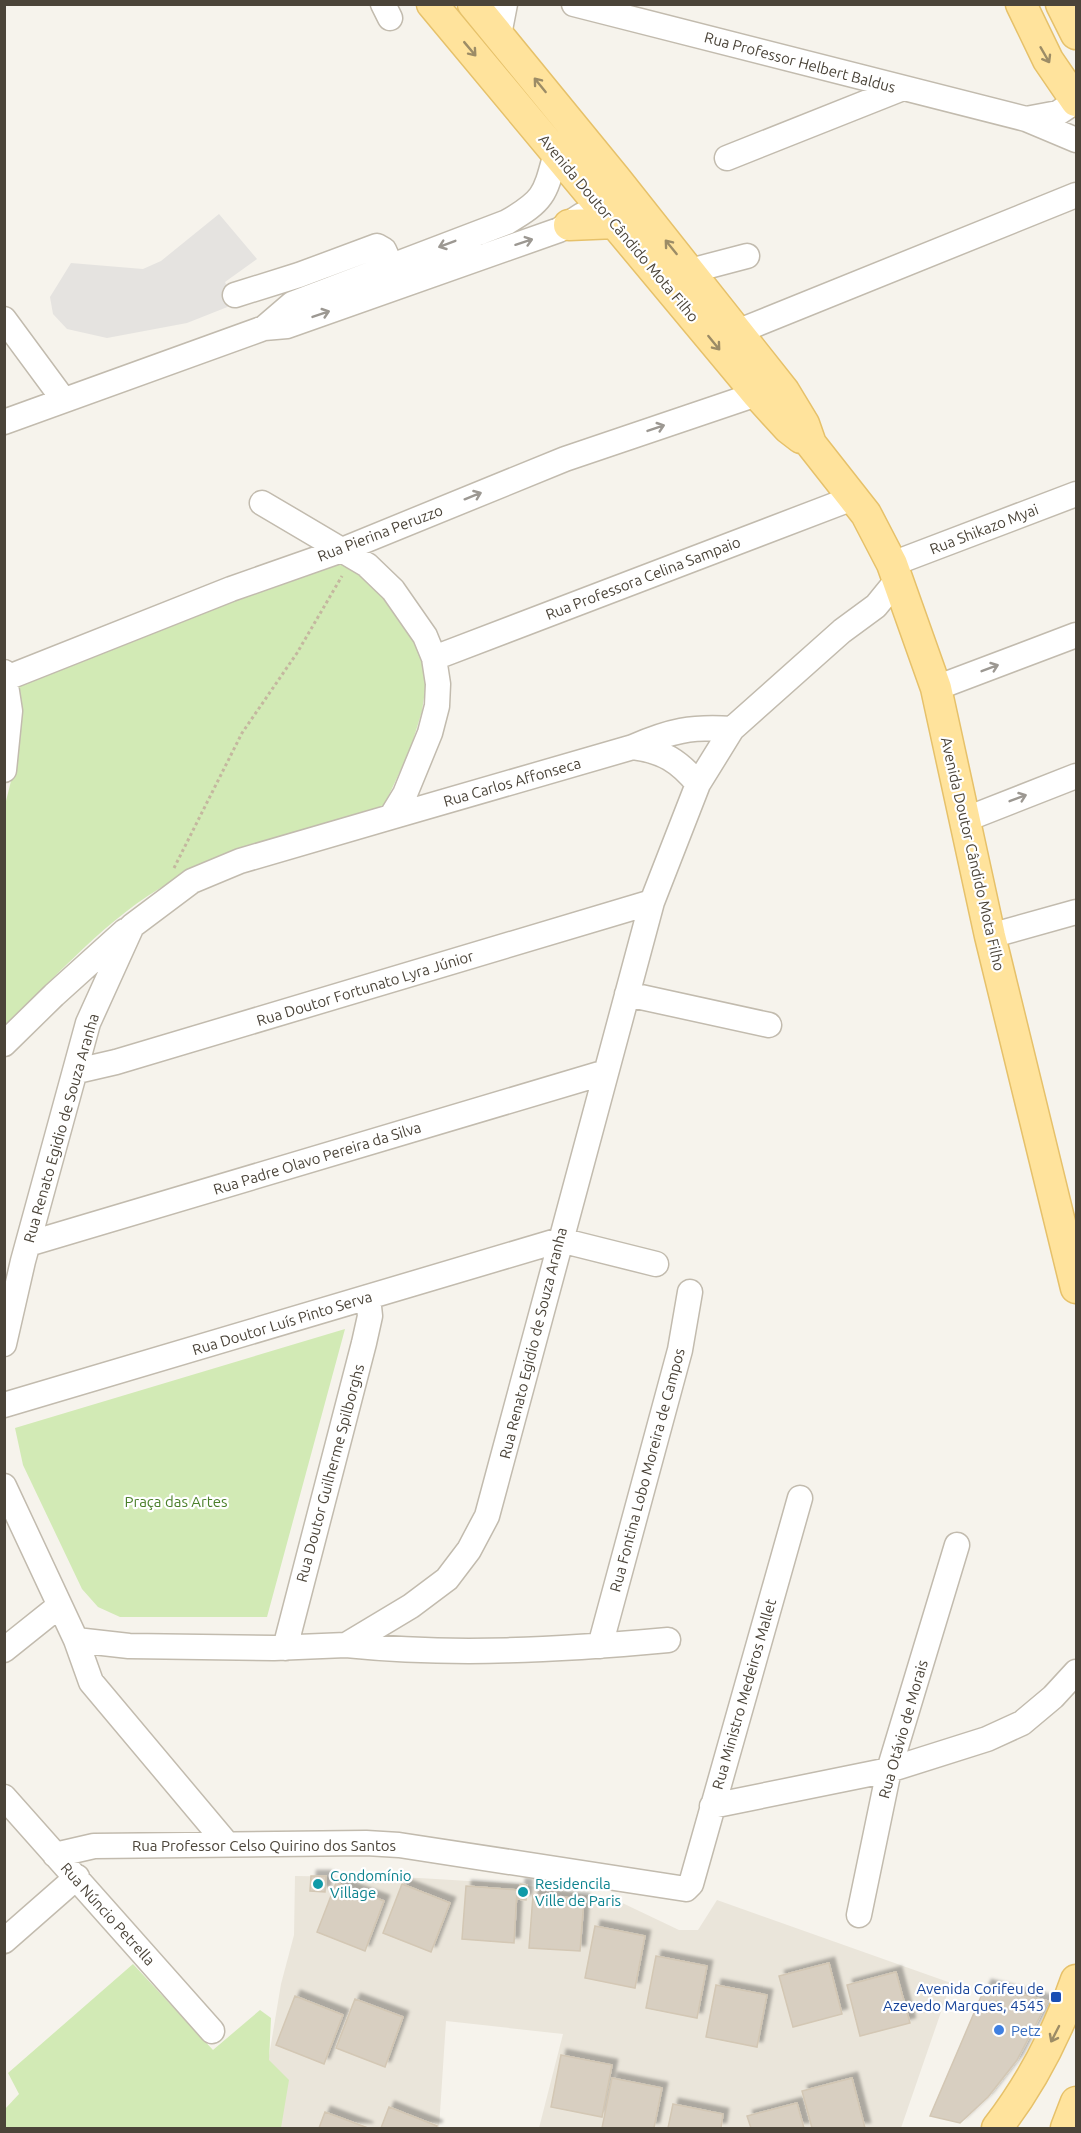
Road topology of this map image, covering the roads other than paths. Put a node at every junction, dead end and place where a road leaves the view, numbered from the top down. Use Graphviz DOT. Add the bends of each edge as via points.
graph roads {
  1 [pos="432,4"];
  2 [pos="473,4"];
  3 [pos="505,4"];
  4 [pos="574,4"];
  5 [pos="1021,4"];
  6 [pos="1061,4"];
  7 [pos="1076,33"];
  8 [pos="499,35"];
  9 [pos="903,88"];
  10 [pos="1077,101"];
  11 [pos="564,115"];
  12 [pos="1026,120"];
  13 [pos="1077,140"];
  14 [pos="548,144"];
  15 [pos="727,158"];
  16 [pos="1077,195"];
  17 [pos="610,201"];
  18 [pos="538,202"];
  19 [pos="564,227"];
  20 [pos="486,242"];
  21 [pos="747,256"];
  22 [pos="690,271"];
  23 [pos="396,275"];
  24 [pos="235,295"];
  25 [pos="4,319"];
  26 [pos="737,332"];
  27 [pos="757,394"];
  28 [pos="63,399"];
  29 [pos="4,422"];
  30 [pos="811,444"];
  31 [pos="1077,494"];
  32 [pos="853,498"];
  33 [pos="262,503"];
  34 [pos="349,554"];
  35 [pos="896,571"];
  36 [pos="857,619"];
  37 [pos="914,622"];
  38 [pos="1077,635"];
  39 [pos="434,658"];
  40 [pos="5,676"];
  41 [pos="936,688"];
  42 [pos="732,729"];
  43 [pos="633,747"];
  44 [pos="4,770"];
  45 [pos="1077,776"];
  46 [pos="698,784"];
  47 [pos="391,817"];
  48 [pos="964,820"];
  49 [pos="652,902"];
  50 [pos="1077,912"];
  51 [pos="132,926"];
  52 [pos="990,936"];
  53 [pos="72,978"];
  54 [pos="627,994"];
  55 [pos="54,995"];
  56 [pos="92,1012"];
  57 [pos="769,1025"];
  58 [pos="4,1044"];
  59 [pos="77,1071"];
  60 [pos="606,1072"];
  61 [pos="560,1240"];
  62 [pos="26,1252"];
  63 [pos="656,1264"];
  64 [pos="4,1278"];
  65 [pos="1077,1288"];
  66 [pos="690,1292"];
  67 [pos="368,1297"];
  68 [pos="4,1344"];
  69 [pos="4,1405"];
  70 [pos="4,1486"];
  71 [pos="800,1498"];
  72 [pos="957,1545"];
  73 [pos="59,1606"];
  74 [pos="76,1640"];
  75 [pos="668,1640"];
  76 [pos="346,1646"];
  77 [pos="600,1646"];
  78 [pos="285,1648"];
  79 [pos="4,1650"];
  80 [pos="1077,1672"];
  81 [pos="889,1770"];
  82 [pos="4,1797"];
  83 [pos="712,1806"];
  84 [pos="227,1844"];
  85 [pos="55,1856"];
  86 [pos="77,1877"];
  87 [pos="686,1889"];
  88 [pos="859,1915"];
  89 [pos="4,1941"];
  90 [pos="1077,1980"];
  91 [pos="213,2031"];
  92 [pos="1077,2102"];
  93 [pos="997,2128"];
  94 [pos="1066,2128"];
  1 -- 14 [label="main road, Avenida Doutor Cândido Mota Filho, one-way"];
  2 -- 8 [label="main road, Avenida Doutor Cândido Mota Filho"];
  3 -- 8 [label="street"];
  4 -- 9 [label="street, Rua Professor Helbert Baldus"];
  5 -- 10 [label="main road, one-way" via="1048,60"];
  6 -- 7 [label="main road"];
  11 -- 8 [label="main road, Avenida Doutor Cândido Mota Filho, one-way"];
  9 -- 12 [label="street, Rua Professor Helbert Baldus"];
  9 -- 15 [label="street"];
  10 -- 12 [label="street, Rua Professor Helbert Baldus" via="1058,113"];
  11 -- 14 [label="main road"];
  11 -- 17 [label="main road, Avenida Doutor Cândido Mota Filho"];
  12 -- 13 [label="street, Rua Professor Helbert Baldus"];
  14 -- 17 [label="main road, Avenida Doutor Cândido Mota Filho"];
  14 -- 18 [label="street" via="547,188"];
  16 -- 26 [label="street"];
  17 -- 19 [label="main road"];
  22 -- 17 [label="main road, Avenida Doutor Cândido Mota Filho, one-way"];
  17 -- 27 [label="main road, Avenida Doutor Cândido Mota Filho, one-way"];
  18 -- 19 [label="street"];
  18 -- 20 [label="street" via="507,222"];
  20 -- 19 [label="street, one-way"];
  20 -- 23 [label="street"];
  21 -- 22 [label="street"];
  22 -- 26 [label="main road, Avenida Doutor Cândido Mota Filho"];
  23 -- 24 [label="street" via="384,250 377,246"];
  23 -- 28 [label="street" via="292,304 264,328"];
  25 -- 28 [label="street"];
  26 -- 30 [label="main road, Avenida Doutor Cândido Mota Filho" via="784,392 804,424"];
  27 -- 30 [label="main road, Avenida Doutor Cândido Mota Filho" via="788,428"];
  34 -- 27 [label="street, Rua Pierina Peruzzo, one-way" via="565,459"];
  28 -- 29 [label="street"];
  30 -- 32 [label="main road, Avenida Doutor Cândido Mota Filho"];
  31 -- 35 [label="street, Rua Shikazo Myai"];
  32 -- 35 [label="main road, Avenida Doutor Cândido Mota Filho" via="866,514"];
  32 -- 39 [label="street, Rua Professora Celina Sampaio"];
  33 -- 34 [label="street"];
  34 -- 39 [label="street" via="379,575 399,598 425,636"];
  34 -- 40 [label="street, Rua Pierina Peruzzo" via="231,589"];
  35 -- 36 [label="street, Rua Renato Egidio de Souza Aranha" via="886,597"];
  35 -- 37 [label="main road, Avenida Doutor Cândido Mota Filho"];
  36 -- 37 [label="street" via="879,616"];
  36 -- 42 [label="street, Rua Renato Egidio de Souza Aranha"];
  37 -- 41 [label="main road, Avenida Doutor Cândido Mota Filho"];
  41 -- 38 [label="street, one-way"];
  39 -- 47 [label="street" via="437,706 430,733 405,794"];
  40 -- 44 [label="street" via="10,711"];
  41 -- 48 [label="main road, Avenida Doutor Cândido Mota Filho"];
  42 -- 43 [label="street, Rua Carlos Affonseca" via="690,728"];
  42 -- 46 [label="street, Rua Renato Egidio de Souza Aranha"];
  43 -- 46 [label="street, Rua Carlos Affonseca" via="655,750 674,759"];
  43 -- 47 [label="street, Rua Carlos Affonseca"];
  48 -- 45 [label="street, one-way"];
  46 -- 49 [label="street, Rua Renato Egidio de Souza Aranha"];
  47 -- 51 [label="street, Rua Renato Egidio de Souza Aranha" via="240,861 192,880"];
  48 -- 52 [label="main road, Avenida Doutor Cândido Mota Filho"];
  49 -- 54 [label="street, Rua Renato Egidio de Souza Aranha"];
  49 -- 59 [label="street, Rua Doutor Fortunato Lyra Júnior"];
  50 -- 52 [label="street"];
  51 -- 53 [label="street"];
  51 -- 56 [label="street, Rua Renato Egidio de Souza Aranha"];
  52 -- 65 [label="main road, Avenida Doutor Cândido Mota Filho"];
  53 -- 55 [label="street"];
  53 -- 56 [label="street" via="88,990"];
  54 -- 57 [label="street"];
  54 -- 60 [label="street, Rua Renato Egidio de Souza Aranha"];
  55 -- 56 [label="street"];
  55 -- 58 [label="street"];
  56 -- 59 [label="street, Rua Renato Egidio de Souza Aranha"];
  59 -- 62 [label="street, Rua Renato Egidio de Souza Aranha"];
  60 -- 61 [label="street, Rua Renato Egidio de Souza Aranha"];
  60 -- 62 [label="street, Rua Padre Olavo Pereira da Silva"];
  61 -- 63 [label="street"];
  61 -- 67 [label="street, Rua Doutor Luís Pinto Serva"];
  61 -- 76 [label="street, Rua Renato Egidio de Souza Aranha" via="498,1482 483,1524 447,1579"];
  62 -- 64 [label="street"];
  62 -- 68 [label="street, Rua Renato Egidio de Souza Aranha"];
  66 -- 77 [label="street, Rua Fontina Lobo Moreira de Campos" via="680,1350"];
  67 -- 69 [label="street, Rua Doutor Luís Pinto Serva"];
  67 -- 78 [label="street, Rua Doutor Guilherme Spilborghs" via="370,1316 364,1343"];
  70 -- 73 [label="street"];
  71 -- 83 [label="street, Rua Ministro Medeiros Mallet"];
  72 -- 81 [label="street, Rua Otávio de Morais"];
  73 -- 74 [label="street"];
  73 -- 79 [label="street"];
  74 -- 78 [label="street, Rua Renato Egidio de Souza Aranha" via="129,1646"];
  74 -- 84 [label="street" via="91,1682"];
  75 -- 77 [label="street"];
  76 -- 77 [label="street" via="416,1652 542,1651"];
  76 -- 78 [label="street, Rua Renato Egidio de Souza Aranha"];
  80 -- 81 [label="street" via="1022,1723 987,1739"];
  81 -- 83 [label="street"];
  81 -- 88 [label="street, Rua Otávio de Morais"];
  82 -- 85 [label="street, Rua Núncio Petrella"];
  83 -- 87 [label="street, Rua Ministro Medeiros Mallet" via="691,1884"];
  84 -- 85 [label="street, Rua Professor Celso Quirino dos Santos" via="94,1846"];
  84 -- 87 [label="street, Rua Professor Celso Quirino dos Santos" via="399,1845"];
  85 -- 86 [label="street, Rua Núncio Petrella"];
  86 -- 89 [label="street"];
  86 -- 91 [label="street, Rua Núncio Petrella"];
  90 -- 93 [label="main road, one-way" via="1030,2084"];
  92 -- 94 [label="main road"];
}
